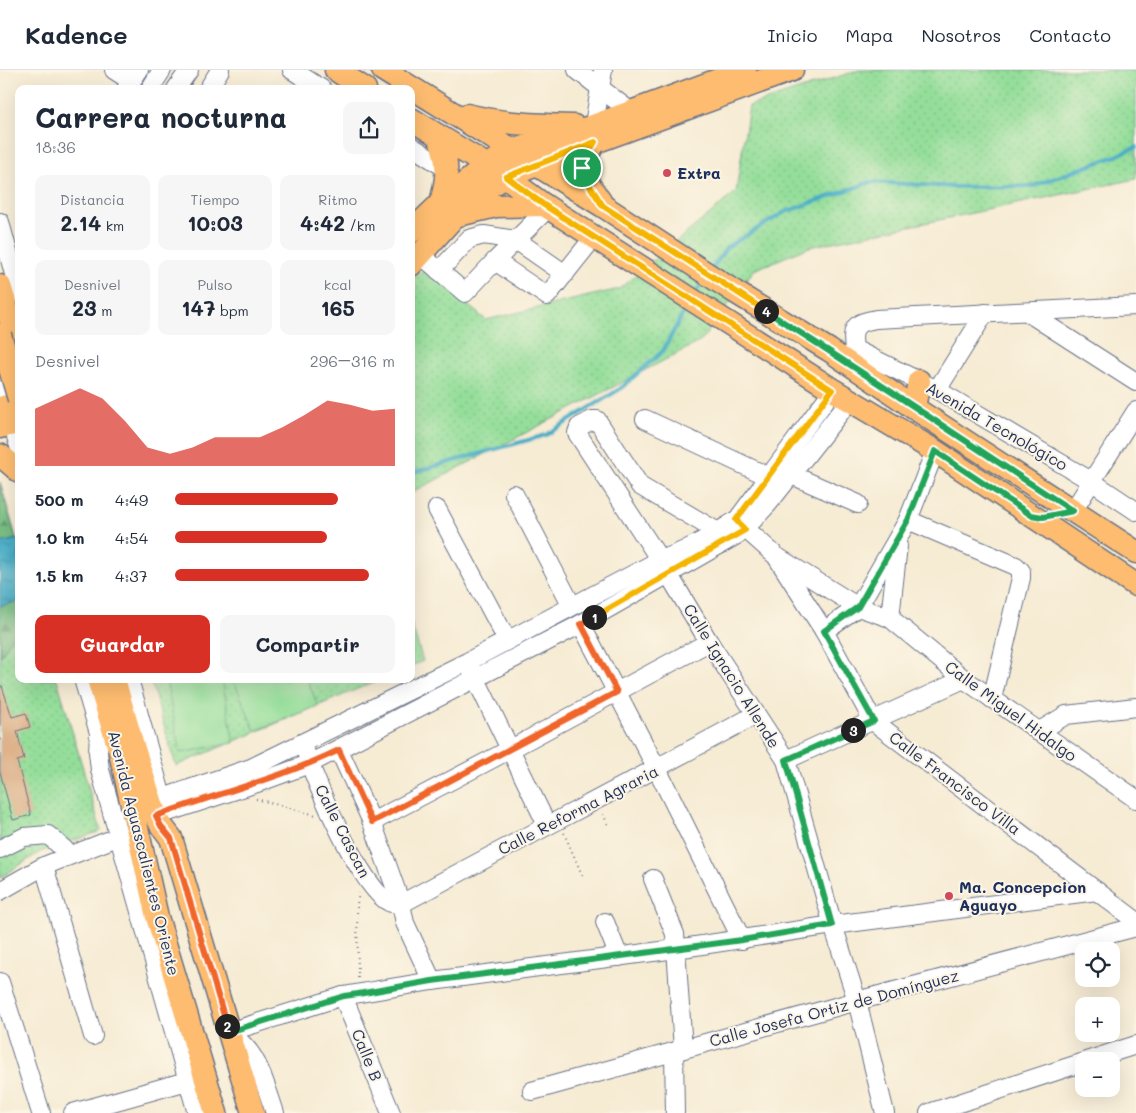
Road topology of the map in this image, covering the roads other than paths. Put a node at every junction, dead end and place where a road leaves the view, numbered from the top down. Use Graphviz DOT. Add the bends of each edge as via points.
graph roads {
  1 [pos="114,70"];
  2 [pos="162,70"];
  3 [pos="189,70"];
  4 [pos="220,70"];
  5 [pos="292,70"];
  6 [pos="336,70"];
  7 [pos="383,70"];
  8 [pos="577,70"];
  9 [pos="603,70"];
  10 [pos="745,70"];
  11 [pos="792,70"];
  12 [pos="132,80"];
  13 [pos="153,85"];
  14 [pos="179,85"];
  15 [pos="211,85"];
  16 [pos="316,85"];
  17 [pos="359,85"];
  18 [pos="407,85"];
  19 [pos="599,88"];
  20 [pos="415,90"];
  21 [pos="444,108"];
  22 [pos="631,112"];
  23 [pos="415,122"];
  24 [pos="593,131"];
  25 [pos="439,137"];
  26 [pos="415,149"];
  27 [pos="514,150"];
  28 [pos="536,164"];
  29 [pos="447,169"];
  30 [pos="497,171"];
  31 [pos="546,206"];
  32 [pos="603,206"];
  33 [pos="448,210"];
  34 [pos="0,222"];
  35 [pos="415,230"];
  36 [pos="594,237"];
  37 [pos="516,240"];
  38 [pos="416,260"];
  39 [pos="495,261"];
  40 [pos="439,271"];
  41 [pos="565,274"];
  42 [pos="15,278"];
  43 [pos="0,286"];
  44 [pos="1136,306"];
  45 [pos="1027,312"];
  46 [pos="985,313"];
  47 [pos="0,335"];
  48 [pos="15,335"];
  49 [pos="854,349"];
  50 [pos="829,350"];
  51 [pos="0,361"];
  52 [pos="15,369"];
  53 [pos="1136,382"];
  54 [pos="928,386"];
  55 [pos="841,395"];
  56 [pos="914,408"];
  57 [pos="10,409"];
  58 [pos="1136,411"];
  59 [pos="645,419"];
  60 [pos="15,430"];
  61 [pos="935,451"];
  62 [pos="0,455"];
  63 [pos="15,468"];
  64 [pos="782,479"];
  65 [pos="1091,481"];
  66 [pos="514,494"];
  67 [pos="858,504"];
  68 [pos="437,509"];
  69 [pos="1073,511"];
  70 [pos="1136,511"];
  71 [pos="1031,515"];
  72 [pos="908,520"];
  73 [pos="741,525"];
  74 [pos="718,532"];
  75 [pos="899,539"];
  76 [pos="1136,552"];
  77 [pos="776,556"];
  78 [pos="664,567"];
  79 [pos="1136,585"];
  80 [pos="572,606"];
  81 [pos="858,607"];
  82 [pos="890,618"];
  83 [pos="581,624"];
  84 [pos="824,631"];
  85 [pos="508,640"];
  86 [pos="709,642"];
  87 [pos="467,662"];
  88 [pos="475,678"];
  89 [pos="964,680"];
  90 [pos="85,683"];
  91 [pos="100,683"];
  92 [pos="115,683"];
  93 [pos="130,683"];
  94 [pos="617,692"];
  95 [pos="992,699"];
  96 [pos="1136,707"];
  97 [pos="756,715"];
  98 [pos="874,721"];
  99 [pos="1038,732"];
  100 [pos="99,733"];
  101 [pos="303,742"];
  102 [pos="339,750"];
  103 [pos="509,750"];
  104 [pos="127,751"];
  105 [pos="786,760"];
  106 [pos="310,764"];
  107 [pos="657,769"];
  108 [pos="1136,799"];
  109 [pos="159,807"];
  110 [pos="372,822"];
  111 [pos="553,822"];
  112 [pos="120,836"];
  113 [pos="0,849"];
  114 [pos="70,855"];
  115 [pos="44,866"];
  116 [pos="653,880"];
  117 [pos="1097,891"];
  118 [pos="0,892"];
  119 [pos="401,904"];
  120 [pos="157,917"];
  121 [pos="1136,921"];
  122 [pos="605,922"];
  123 [pos="832,925"];
  124 [pos="1136,927"];
  125 [pos="742,940"];
  126 [pos="676,949"];
  127 [pos="619,957"];
  128 [pos="432,981"];
  129 [pos="0,982"];
  130 [pos="351,995"];
  131 [pos="857,1001"];
  132 [pos="229,1033"];
  133 [pos="94,1036"];
  134 [pos="1136,1045"];
  135 [pos="678,1051"];
  136 [pos="1115,1052"];
  137 [pos="1075,1065"];
  138 [pos="187,1081"];
  139 [pos="532,1091"];
  140 [pos="113,1108"];
  141 [pos="41,1113"];
  142 [pos="73,1113"];
  143 [pos="196,1113"];
  144 [pos="216,1113"];
  145 [pos="253,1113"];
  146 [pos="275,1113"];
  147 [pos="391,1113"];
  148 [pos="675,1113"];
  149 [pos="885,1113"];
  150 [pos="929,1113"];
  1 -- 12 [label="street"];
  2 -- 13 [label="street"];
  3 -- 14 [label="street"];
  4 -- 15 [label="street"];
  5 -- 16 [label="street"];
  6 -- 17 [label="main road"];
  7 -- 18 [label="main road, Avenida Tecnológico"];
  8 -- 19 [label="street"];
  9 -- 19 [label="street"];
  10 -- 22 [label="main road"];
  11 -- 24 [label="main road"];
  19 -- 22 [label="street"];
  19 -- 24 [label="street"];
  20 -- 21 [label="main road, Avenida Tecnológico"];
  21 -- 24 [label="main road" via="487,120"];
  21 -- 27 [label="main road, Avenida Tecnológico"];
  22 -- 24 [label="main road"];
  23 -- 25 [label="main road"];
  24 -- 27 [label="main road"];
  24 -- 28 [label="main road"];
  24 -- 32 [label="main road" via="582,168 584,177"];
  25 -- 29 [label="main road"];
  25 -- 30 [label="main road"];
  26 -- 29 [label="street"];
  27 -- 28 [label="main road, Avenida Tecnológico"];
  27 -- 30 [label="main road"];
  28 -- 30 [label="main road"];
  28 -- 32 [label="main road, Avenida Tecnológico"];
  29 -- 33 [label="main road"];
  30 -- 31 [label="main road"];
  30 -- 33 [label="main road"];
  31 -- 33 [label="main road"];
  31 -- 36 [label="main road"];
  31 -- 37 [label="street"];
  32 -- 50 [label="main road, Avenida Tecnológico"];
  33 -- 35 [label="main road"];
  33 -- 38 [label="main road"];
  34 -- 42 [label="street"];
  36 -- 41 [label="street"];
  36 -- 55 [label="main road"];
  37 -- 39 [label="street"];
  37 -- 40 [label="street" via="484,235 469,239"];
  37 -- 41 [label="street"];
  38 -- 40 [label="street"];
  39 -- 40 [label="street" via="465,293"];
  39 -- 41 [label="street" via="547,296"];
  43 -- 48 [label="main road"];
  44 -- 45 [label="street"];
  45 -- 46 [label="street"];
  45 -- 53 [label="street"];
  46 -- 49 [label="street" via="861,322 854,328"];
  46 -- 54 [label="street"];
  47 -- 57 [label="main road, bridge"];
  49 -- 50 [label="main road"];
  49 -- 54 [label="street, Avenida Tecnológico"];
  50 -- 56 [label="main road, Avenida Tecnológico"];
  51 -- 52 [label="street"];
  54 -- 56 [label="main road"];
  54 -- 65 [label="street, Avenida Tecnológico"];
  55 -- 61 [label="main road"];
  55 -- 64 [label="street"];
  56 -- 69 [label="main road, Avenida Tecnológico"];
  57 -- 60 [label="street"];
  58 -- 65 [label="street"];
  59 -- 64 [label="street"];
  61 -- 71 [label="main road"];
  61 -- 72 [label="street"];
  62 -- 63 [label="main road"];
  64 -- 67 [label="street"];
  64 -- 73 [label="street"];
  65 -- 69 [label="street"];
  65 -- 70 [label="street, Avenida Tecnológico"];
  66 -- 80 [label="street"];
  68 -- 85 [label="street"];
  69 -- 71 [label="main road" via="1043,517"];
  69 -- 76 [label="main road, Avenida Tecnológico"];
  71 -- 79 [label="main road"];
  72 -- 75 [label="street"];
  72 -- 95 [label="street" via="1016,566 1021,571"];
  73 -- 74 [label="street"];
  73 -- 77 [label="street, Calle Francisco Villa"];
  73 -- 78 [label="street"];
  74 -- 78 [label="street" via="678,554"];
  74 -- 78 [label="street, Calle Ignacio Allende" via="640,486 597,420 592,420 577,433"];
  75 -- 81 [label="street"];
  75 -- 82 [label="street"];
  77 -- 81 [label="street, Calle Miguel Hidalgo"];
  77 -- 84 [label="street, Calle Francisco Villa"];
  78 -- 80 [label="street"];
  78 -- 83 [label="street"];
  78 -- 86 [label="street, Calle Ignacio Allende"];
  80 -- 85 [label="street"];
  81 -- 82 [label="street, Calle Miguel Hidalgo"];
  81 -- 84 [label="street"];
  82 -- 89 [label="street, Calle Miguel Hidalgo"];
  83 -- 88 [label="street"];
  83 -- 94 [label="street"];
  84 -- 98 [label="street, Calle Francisco Villa"];
  85 -- 87 [label="street"];
  86 -- 94 [label="street"];
  86 -- 97 [label="street, Calle Ignacio Allende"];
  87 -- 88 [label="street"];
  87 -- 101 [label="street"];
  88 -- 102 [label="street"];
  88 -- 103 [label="street"];
  89 -- 95 [label="street, Calle Miguel Hidalgo"];
  89 -- 98 [label="street"];
  90 -- 100 [label="street, Avenida Aguascalientes Oriente"];
  91 -- 104 [label="main road, Avenida Aguascalientes Oriente"];
  92 -- 104 [label="main road, Avenida Aguascalientes Oriente"];
  93 -- 109 [label="street, Avenida Aguascalientes Oriente"];
  94 -- 103 [label="street"];
  94 -- 107 [label="street"];
  95 -- 99 [label="street, Calle Miguel Hidalgo"];
  96 -- 99 [label="street" via="1066,715"];
  97 -- 105 [label="street, Calle Ignacio Allende"];
  97 -- 107 [label="street, Calle Reforma Agraria"];
  98 -- 105 [label="street"];
  98 -- 117 [label="street, Calle Francisco Villa"];
  99 -- 108 [label="street, Calle Miguel Hidalgo"];
  100 -- 112 [label="street, Avenida Aguascalientes Oriente" via="98,761"];
  100 -- 120 [label="main road" via="139,871"];
  101 -- 106 [label="street, Calle Cascan"];
  101 -- 109 [label="street"];
  102 -- 106 [label="street"];
  102 -- 110 [label="street"];
  103 -- 110 [label="street"];
  103 -- 111 [label="street"];
  104 -- 109 [label="main road, Avenida Aguascalientes Oriente"];
  104 -- 120 [label="main road, Avenida Aguascalientes Oriente"];
  105 -- 123 [label="street, Calle Ignacio Allende"];
  106 -- 109 [label="street" via="229,792"];
  106 -- 119 [label="street, Calle Cascan" via="362,873 376,891 390,902"];
  107 -- 111 [label="street, Calle Reforma Agraria"];
  107 -- 125 [label="street"];
  109 -- 132 [label="main road, Avenida Aguascalientes Oriente" via="161,826 171,838"];
  110 -- 119 [label="street"];
  111 -- 119 [label="street, Calle Reforma Agraria"];
  112 -- 114 [label="street"];
  112 -- 138 [label="street, Avenida Aguascalientes Oriente"];
  113 -- 114 [label="street" via="24,837 48,835"];
  114 -- 115 [label="street"];
  115 -- 118 [label="street"];
  115 -- 133 [label="street"];
  116 -- 126 [label="street" via="675,934"];
  117 -- 121 [label="street, Calle Francisco Villa"];
  117 -- 123 [label="street"];
  119 -- 128 [label="street" via="405,923"];
  120 -- 144 [label="main road, Avenida Aguascalientes Oriente"];
  122 -- 127 [label="street"];
  123 -- 125 [label="street"];
  123 -- 131 [label="street, Calle Ignacio Allende"];
  124 -- 131 [label="street, Calle Josefa Ortiz de Domínguez"];
  125 -- 126 [label="street"];
  126 -- 127 [label="street"];
  126 -- 135 [label="street"];
  127 -- 128 [label="street"];
  128 -- 130 [label="street"];
  129 -- 141 [label="street"];
  130 -- 132 [label="street"];
  130 -- 147 [label="street, Calle B"];
  131 -- 135 [label="street, Calle Josefa Ortiz de Domínguez"];
  131 -- 149 [label="street, Calle Ignacio Allende"];
  132 -- 145 [label="main road, Avenida Aguascalientes Oriente"];
  132 -- 146 [label="street, Avenida Aguascalientes Oriente" via="258,1066"];
  134 -- 136 [label="street"];
  135 -- 139 [label="street, Calle Josefa Ortiz de Domínguez"];
  135 -- 148 [label="street"];
  137 -- 150 [label="street"];
  138 -- 140 [label="street"];
  138 -- 143 [label="street, Avenida Aguascalientes Oriente"];
  140 -- 142 [label="street"];
}
